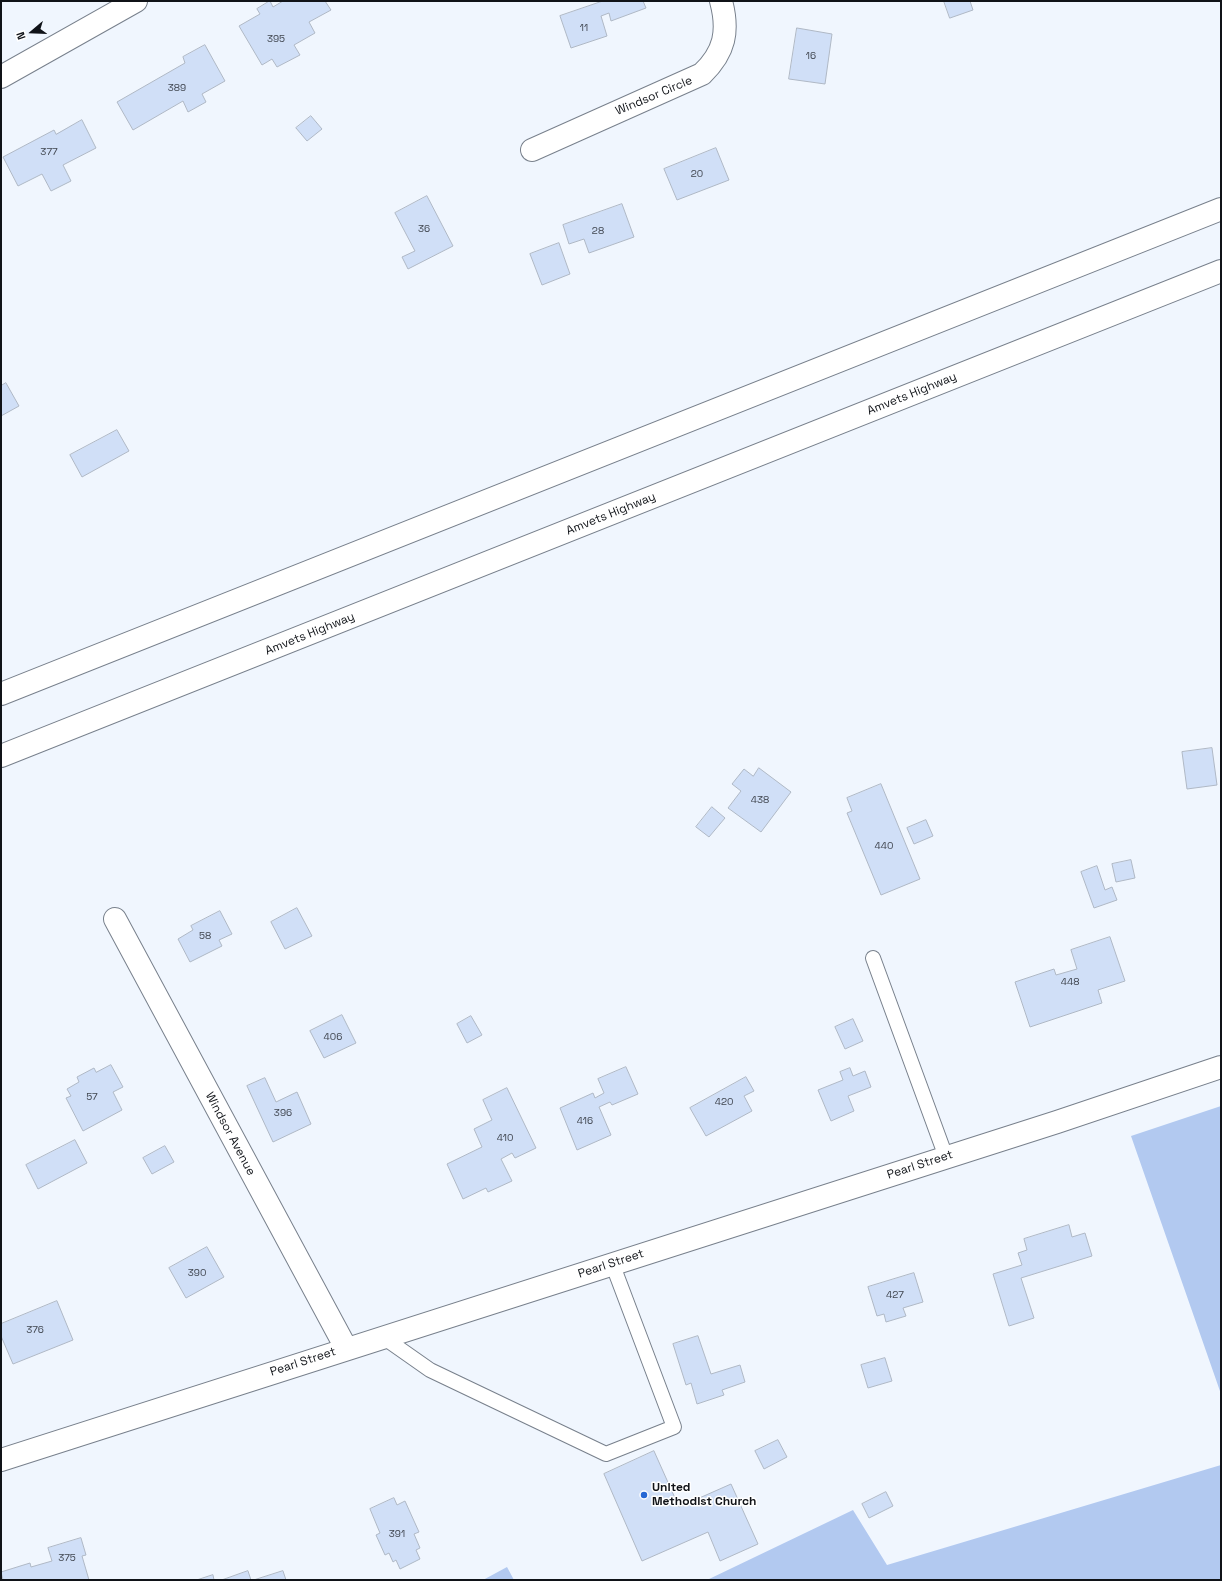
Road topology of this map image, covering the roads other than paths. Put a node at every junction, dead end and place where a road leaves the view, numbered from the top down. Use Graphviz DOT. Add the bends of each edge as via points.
graph roads {
  1 [pos="136,1"];
  2 [pos="721,1"];
  3 [pos="1,77"];
  4 [pos="532,150"];
  5 [pos="1221,209"];
  6 [pos="1221,271"];
  7 [pos="1,694"];
  8 [pos="1,756"];
  9 [pos="115,919"];
  10 [pos="873,958"];
  11 [pos="1221,1067"];
  12 [pos="946,1157"];
  13 [pos="612,1263"];
  14 [pos="383,1337"];
  15 [pos="346,1348"];
  16 [pos="1,1460"];
  1 -- 3 [label="main road"];
  2 -- 4 [label="main road, Windsor Circle" via="726,23 723,42 715,60 702,74"];
  5 -- 7 [label="main road"];
  6 -- 8 [label="main road, Amvets Highway"];
  9 -- 15 [label="main road, Windsor Avenue"];
  10 -- 12 [label="lane"];
  11 -- 12 [label="main road, Pearl Street"];
  12 -- 13 [label="main road, Pearl Street"];
  13 -- 14 [label="main road, Pearl Street"];
  13 -- 14 [label="lane" via="674,1427 606,1454 430,1370"];
  14 -- 15 [label="main road, Pearl Street"];
  15 -- 16 [label="main road, Pearl Street"];
}
